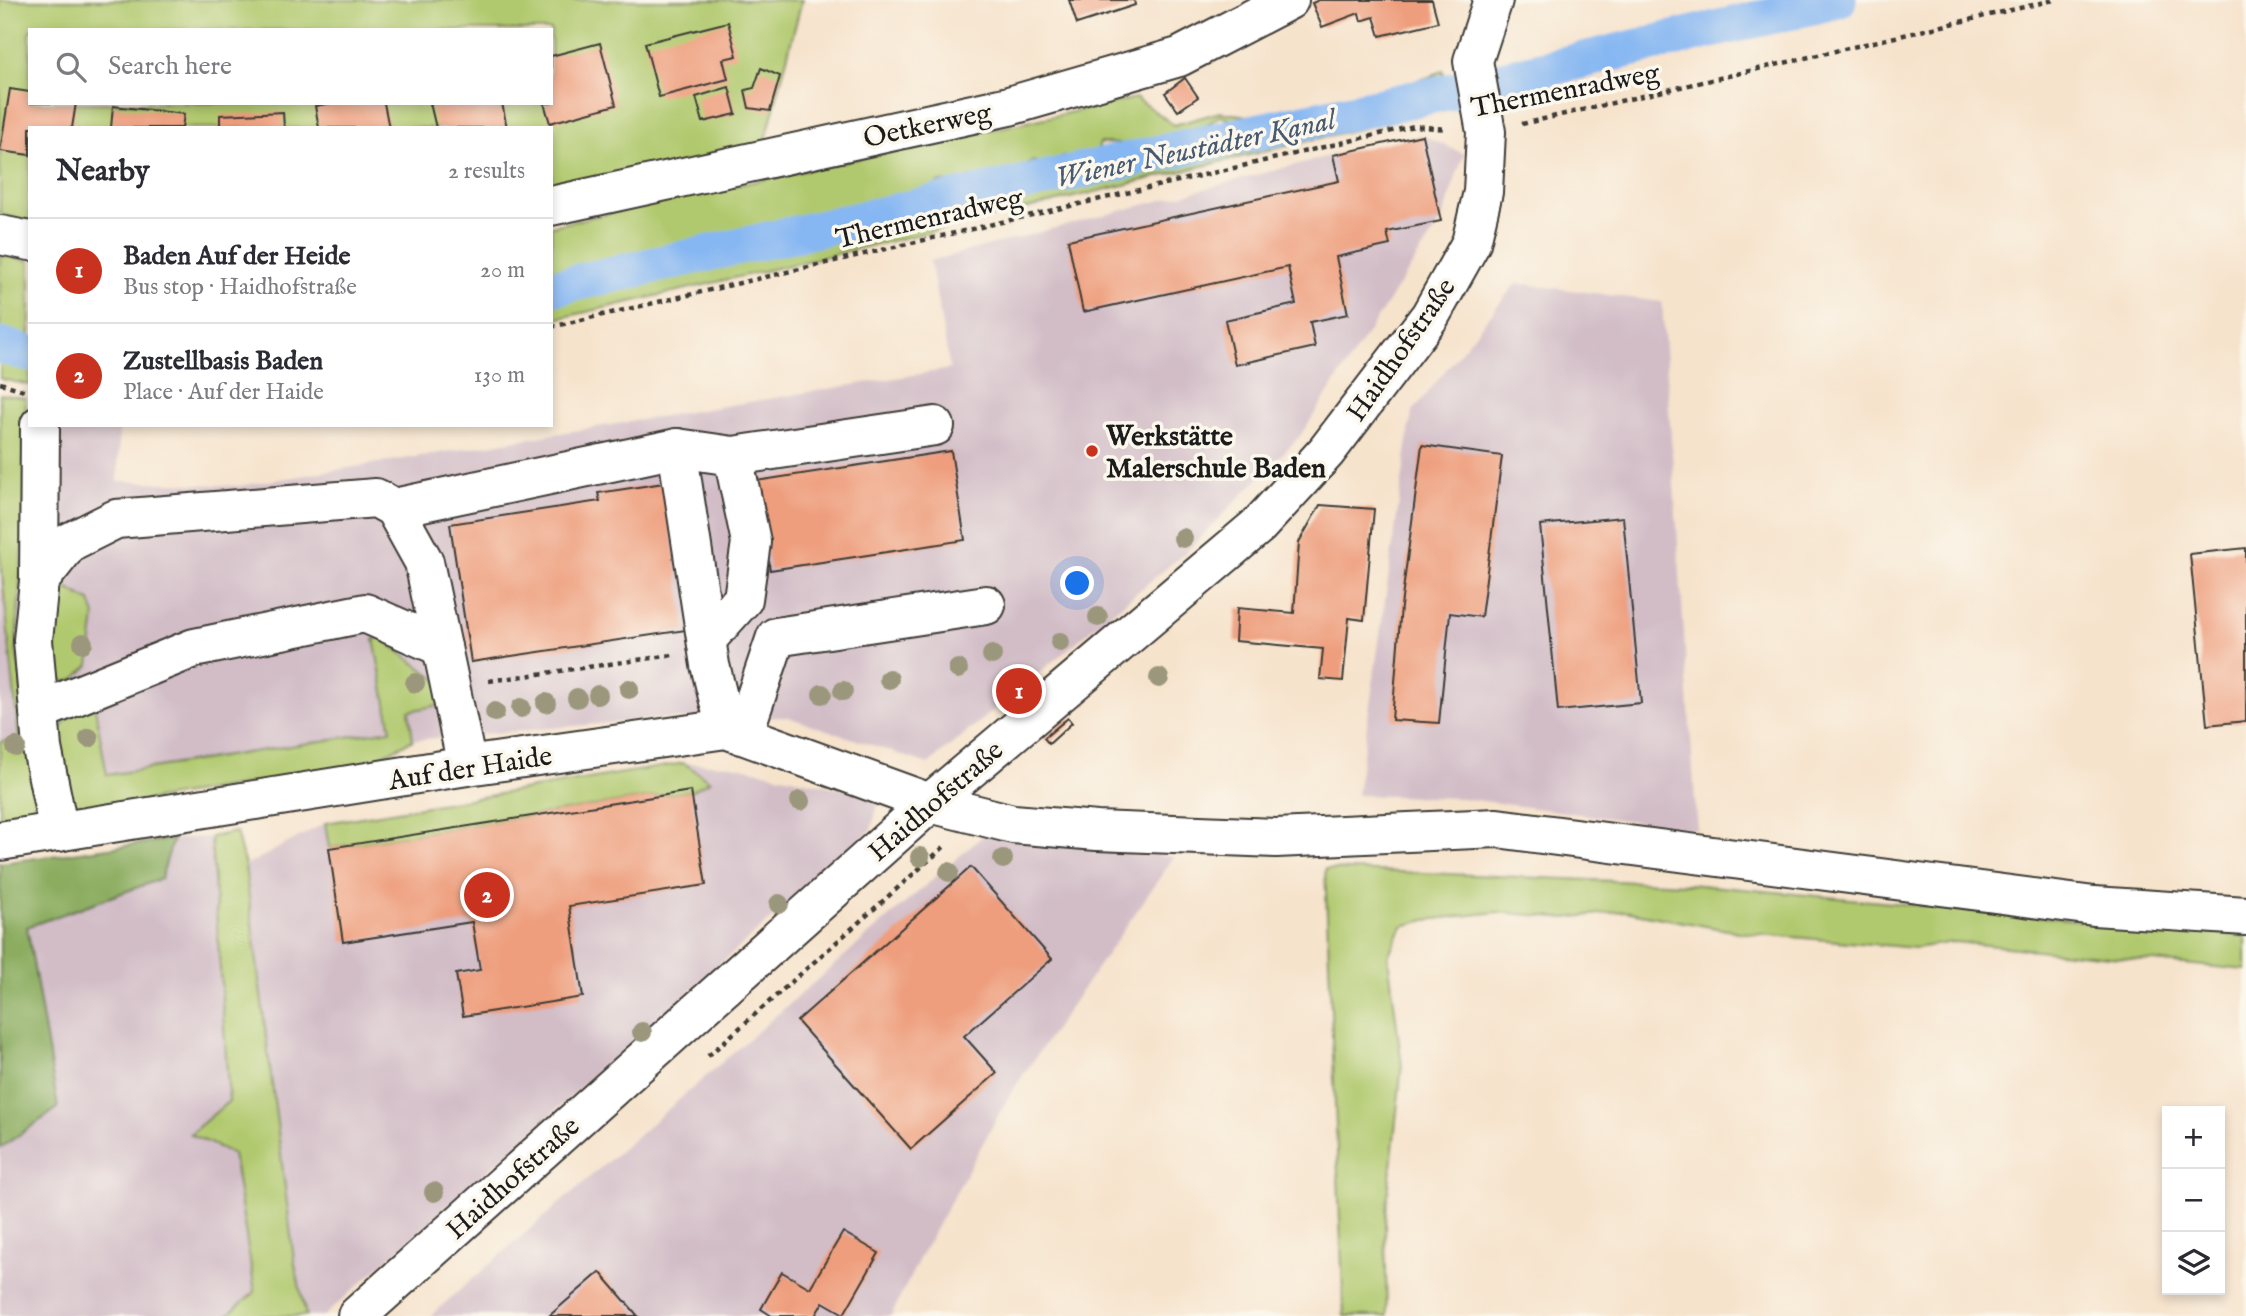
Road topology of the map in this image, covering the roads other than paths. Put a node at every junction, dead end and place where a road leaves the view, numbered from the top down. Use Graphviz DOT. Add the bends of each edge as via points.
graph roads {
  1 [pos="1289,0"];
  2 [pos="1493,0"];
  3 [pos="553,206"];
  4 [pos="0,235"];
  5 [pos="28,241"];
  6 [pos="935,426"];
  7 [pos="40,427"];
  8 [pos="677,448"];
  9 [pos="733,456"];
  10 [pos="394,508"];
  11 [pos="39,581"];
  12 [pos="986,605"];
  13 [pos="707,645"];
  14 [pos="442,647"];
  15 [pos="39,711"];
  16 [pos="734,732"];
  17 [pos="467,766"];
  18 [pos="930,803"];
  19 [pos="59,832"];
  20 [pos="0,841"];
  21 [pos="2246,916"];
  22 [pos="357,1316"];
  1 -- 3 [label="street, Oetkerweg" via="1179,57 1009,106"];
  2 -- 18 [label="street, Haidhofstraße" via="1473,61 1484,117 1483,192 1471,243 1430,316 1326,452 1259,525"];
  4 -- 5 [label="street"];
  6 -- 9 [label="street"];
  7 -- 11 [label="street"];
  8 -- 9 [label="street"];
  8 -- 10 [label="street"];
  8 -- 13 [label="street"];
  9 -- 13 [label="street" via="751,542 743,599"];
  10 -- 11 [label="street" via="376,498 116,519 69,542"];
  10 -- 14 [label="street" via="424,562"];
  11 -- 15 [label="street" via="33,640"];
  12 -- 16 [label="street" via="776,637"];
  13 -- 16 [label="street"];
  14 -- 15 [label="street" via="365,613 194,648"];
  14 -- 17 [label="street"];
  15 -- 19 [label="street"];
  16 -- 17 [label="street, Auf der Haide"];
  16 -- 18 [label="street, Auf der Haide"];
  17 -- 19 [label="street, Auf der Haide"];
  18 -- 21 [label="street, Auf der Haide" via="1013,824 1097,831 1276,838 1497,828 2094,906"];
  18 -- 22 [label="street, Haidhofstraße"];
  19 -- 20 [label="street, Auf der Haide"];
}
